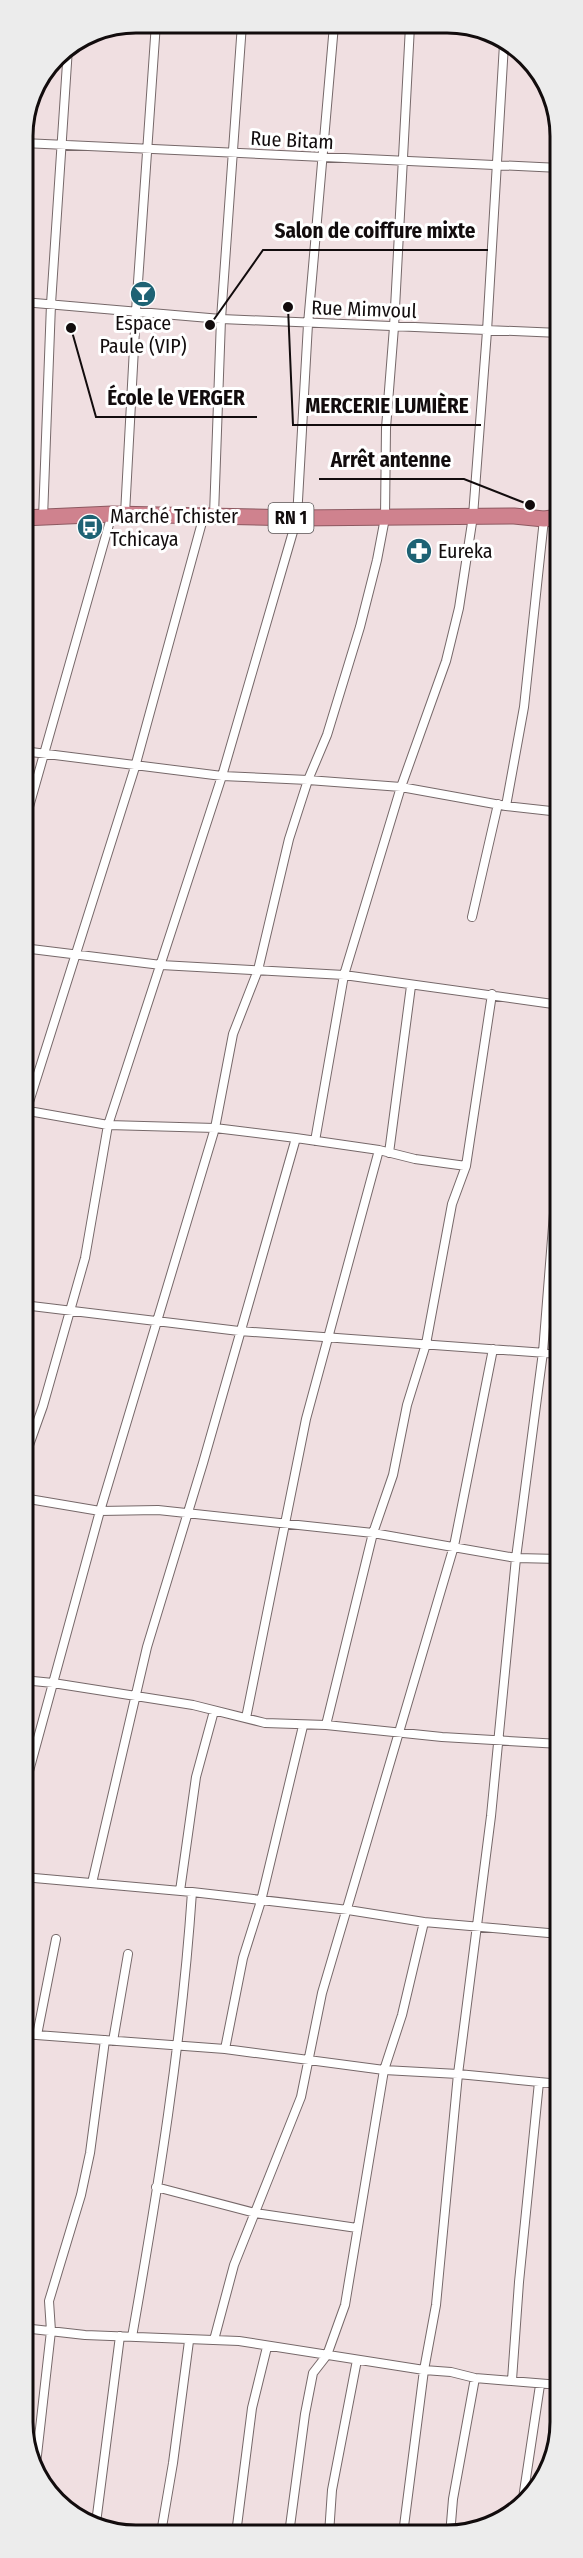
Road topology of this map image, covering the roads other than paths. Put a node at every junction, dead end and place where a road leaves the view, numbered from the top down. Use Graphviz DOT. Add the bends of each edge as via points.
graph roads {
  1 [pos="155,33"];
  2 [pos="241,33"];
  3 [pos="333,33"];
  4 [pos="410,33"];
  5 [pos="504,50"];
  6 [pos="67,60"];
  7 [pos="33,144"];
  8 [pos="61,146"];
  9 [pos="147,148"];
  10 [pos="232,153"];
  11 [pos="321,158"];
  12 [pos="404,161"];
  13 [pos="495,165"];
  14 [pos="550,168"];
  15 [pos="33,303"];
  16 [pos="51,304"];
  17 [pos="136,311"];
  18 [pos="221,319"];
  19 [pos="308,324"];
  20 [pos="394,327"];
  21 [pos="487,331"];
  22 [pos="550,333"];
  23 [pos="118,514"];
  24 [pos="209,515"];
  25 [pos="473,516"];
  26 [pos="33,518"];
  27 [pos="297,518"];
  28 [pos="385,518"];
  29 [pos="550,518"];
  30 [pos="43,519"];
  31 [pos="550,532"];
  32 [pos="33,752"];
  33 [pos="43,754"];
  34 [pos="135,767"];
  35 [pos="222,776"];
  36 [pos="308,780"];
  37 [pos="401,787"];
  38 [pos="33,791"];
  39 [pos="502,805"];
  40 [pos="550,811"];
  41 [pos="472,917"];
  42 [pos="33,949"];
  43 [pos="77,954"];
  44 [pos="161,965"];
  45 [pos="258,970"];
  46 [pos="344,975"];
  47 [pos="411,986"];
  48 [pos="492,994"];
  49 [pos="550,1003"];
  50 [pos="33,1086"];
  51 [pos="33,1111"];
  52 [pos="108,1125"];
  53 [pos="215,1128"];
  54 [pos="296,1138"];
  55 [pos="315,1141"];
  56 [pos="379,1150"];
  57 [pos="389,1153"];
  58 [pos="466,1166"];
  59 [pos="550,1264"];
  60 [pos="33,1306"];
  61 [pos="72,1310"];
  62 [pos="157,1322"];
  63 [pos="239,1331"];
  64 [pos="326,1339"];
  65 [pos="426,1344"];
  66 [pos="494,1349"];
  67 [pos="543,1353"];
  68 [pos="550,1353"];
  69 [pos="33,1431"];
  70 [pos="33,1500"];
  71 [pos="100,1511"];
  72 [pos="186,1514"];
  73 [pos="284,1525"];
  74 [pos="374,1533"];
  75 [pos="454,1546"];
  76 [pos="516,1558"];
  77 [pos="550,1559"];
  78 [pos="33,1681"];
  79 [pos="53,1683"];
  80 [pos="138,1696"];
  81 [pos="214,1711"];
  82 [pos="246,1718"];
  83 [pos="326,1725"];
  84 [pos="303,1726"];
  85 [pos="398,1732"];
  86 [pos="499,1741"];
  87 [pos="550,1744"];
  88 [pos="33,1756"];
  89 [pos="33,1878"];
  90 [pos="92,1883"];
  91 [pos="180,1891"];
  92 [pos="192,1892"];
  93 [pos="261,1901"];
  94 [pos="348,1910"];
  95 [pos="424,1922"];
  96 [pos="476,1927"];
  97 [pos="550,1933"];
  98 [pos="56,1939"];
  99 [pos="128,1954"];
  100 [pos="33,2024"];
  101 [pos="33,2035"];
  102 [pos="109,2041"];
  103 [pos="178,2044"];
  104 [pos="225,2049"];
  105 [pos="309,2061"];
  106 [pos="384,2070"];
  107 [pos="458,2074"];
  108 [pos="539,2082"];
  109 [pos="550,2083"];
  110 [pos="156,2187"];
  111 [pos="255,2214"];
  112 [pos="357,2228"];
  113 [pos="33,2329"];
  114 [pos="51,2331"];
  115 [pos="120,2336"];
  116 [pos="132,2337"];
  117 [pos="214,2340"];
  118 [pos="189,2341"];
  119 [pos="267,2347"];
  120 [pos="327,2355"];
  121 [pos="357,2360"];
  122 [pos="424,2370"];
  123 [pos="475,2378"];
  124 [pos="512,2380"];
  125 [pos="540,2385"];
  126 [pos="550,2385"];
  127 [pos="38,2450"];
  128 [pos="524,2490"];
  129 [pos="97,2517"];
  130 [pos="162,2525"];
  131 [pos="237,2525"];
  132 [pos="291,2525"];
  133 [pos="330,2525"];
  134 [pos="404,2525"];
  135 [pos="451,2525"];
  1 -- 9 [label="street"];
  2 -- 10 [label="street"];
  3 -- 11 [label="street"];
  4 -- 12 [label="street"];
  5 -- 13 [label="street"];
  6 -- 8 [label="street"];
  7 -- 8 [label="street, Rue Bitam"];
  8 -- 9 [label="street, Rue Bitam"];
  8 -- 16 [label="street"];
  9 -- 10 [label="street, Rue Bitam"];
  9 -- 17 [label="street"];
  10 -- 11 [label="street, Rue Bitam"];
  10 -- 18 [label="street"];
  11 -- 12 [label="street, Rue Bitam"];
  11 -- 19 [label="street"];
  12 -- 13 [label="street, Rue Bitam"];
  12 -- 20 [label="street"];
  13 -- 14 [label="street, Rue Bitam"];
  13 -- 21 [label="street"];
  15 -- 16 [label="street, Rue Mimvoul"];
  16 -- 17 [label="street, Rue Mimvoul"];
  16 -- 30 [label="street"];
  17 -- 18 [label="street, Rue Mimvoul"];
  17 -- 23 [label="street"];
  18 -- 19 [label="street, Rue Mimvoul"];
  18 -- 24 [label="street"];
  19 -- 20 [label="street, Rue Mimvoul"];
  19 -- 27 [label="street"];
  20 -- 21 [label="street, Rue Mimvoul"];
  20 -- 28 [label="street" via="386,428"];
  21 -- 22 [label="street, Rue Mimvoul"];
  21 -- 25 [label="street"];
  23 -- 24 [label="highway, RN 1"];
  23 -- 30 [label="highway, RN 1"];
  23 -- 33 [label="street"];
  24 -- 27 [label="highway, RN 1"];
  24 -- 34 [label="street"];
  25 -- 28 [label="highway, RN 1"];
  25 -- 29 [label="highway, RN 1"];
  25 -- 37 [label="street" via="459,609 446,661"];
  26 -- 30 [label="highway, RN 1"];
  27 -- 28 [label="highway, RN 1"];
  27 -- 35 [label="street"];
  28 -- 36 [label="street" via="360,627 327,735"];
  31 -- 39 [label="street" via="524,707"];
  32 -- 33 [label="street"];
  33 -- 34 [label="street"];
  33 -- 38 [label="street"];
  34 -- 35 [label="street"];
  34 -- 43 [label="street"];
  35 -- 36 [label="street"];
  35 -- 44 [label="street"];
  36 -- 37 [label="street"];
  36 -- 45 [label="street" via="289,839"];
  37 -- 39 [label="street"];
  37 -- 46 [label="street"];
  39 -- 40 [label="street"];
  39 -- 41 [label="street"];
  42 -- 43 [label="street"];
  43 -- 44 [label="street"];
  43 -- 50 [label="street"];
  44 -- 45 [label="street"];
  44 -- 52 [label="street"];
  45 -- 46 [label="street"];
  45 -- 53 [label="street" via="233,1034"];
  46 -- 47 [label="street"];
  46 -- 55 [label="street"];
  47 -- 48 [label="street"];
  47 -- 57 [label="street"];
  48 -- 49 [label="street"];
  48 -- 58 [label="street"];
  51 -- 52 [label="street"];
  52 -- 53 [label="street"];
  52 -- 61 [label="street"];
  53 -- 54 [label="street"];
  53 -- 62 [label="street"];
  54 -- 55 [label="street"];
  54 -- 63 [label="street"];
  55 -- 56 [label="street"];
  56 -- 57 [label="street"];
  56 -- 64 [label="street"];
  57 -- 58 [label="street"];
  58 -- 65 [label="street" via="450,1214"];
  59 -- 67 [label="street"];
  60 -- 61 [label="street"];
  61 -- 62 [label="street"];
  61 -- 69 [label="street"];
  62 -- 63 [label="street"];
  62 -- 71 [label="street"];
  63 -- 64 [label="street"];
  63 -- 72 [label="street"];
  64 -- 65 [label="street"];
  64 -- 73 [label="street"];
  65 -- 66 [label="street"];
  65 -- 74 [label="street"];
  66 -- 67 [label="street"];
  66 -- 75 [label="street"];
  67 -- 68 [label="street"];
  67 -- 76 [label="street"];
  70 -- 71 [label="street"];
  71 -- 72 [label="street"];
  71 -- 79 [label="street"];
  72 -- 73 [label="street"];
  72 -- 80 [label="street" via="147,1647"];
  73 -- 74 [label="street"];
  73 -- 82 [label="street"];
  74 -- 75 [label="street"];
  74 -- 83 [label="street"];
  75 -- 76 [label="street"];
  75 -- 85 [label="street"];
  76 -- 77 [label="street"];
  76 -- 86 [label="street"];
  78 -- 79 [label="street"];
  79 -- 80 [label="street"];
  79 -- 88 [label="street"];
  80 -- 81 [label="street"];
  80 -- 90 [label="street"];
  81 -- 82 [label="street"];
  81 -- 91 [label="street" via="195,1786"];
  82 -- 84 [label="street"];
  83 -- 84 [label="street"];
  83 -- 85 [label="street"];
  84 -- 93 [label="street"];
  85 -- 86 [label="street"];
  85 -- 94 [label="street"];
  86 -- 87 [label="street"];
  86 -- 96 [label="street"];
  89 -- 90 [label="street"];
  90 -- 91 [label="street"];
  91 -- 92 [label="street"];
  92 -- 93 [label="street"];
  92 -- 103 [label="street"];
  93 -- 94 [label="street"];
  93 -- 104 [label="street" via="243,1958"];
  94 -- 95 [label="street"];
  94 -- 105 [label="street" via="322,1993"];
  95 -- 96 [label="street"];
  95 -- 106 [label="street" via="402,2015"];
  96 -- 97 [label="street"];
  96 -- 107 [label="street"];
  98 -- 100 [label="street"];
  99 -- 102 [label="street"];
  101 -- 102 [label="street"];
  102 -- 103 [label="street"];
  102 -- 114 [label="street" via="81,2195 50,2301"];
  103 -- 104 [label="street"];
  103 -- 110 [label="street"];
  104 -- 105 [label="street"];
  105 -- 106 [label="street"];
  105 -- 111 [label="street" via="292,2123"];
  106 -- 107 [label="street"];
  106 -- 112 [label="street"];
  107 -- 108 [label="street"];
  107 -- 122 [label="street" via="436,2306"];
  108 -- 109 [label="street"];
  108 -- 124 [label="street"];
  110 -- 111 [label="street"];
  110 -- 116 [label="street"];
  111 -- 112 [label="street"];
  111 -- 117 [label="street" via="234,2265"];
  112 -- 120 [label="street" via="350,2285"];
  113 -- 114 [label="street"];
  114 -- 115 [label="street"];
  114 -- 127 [label="street"];
  115 -- 116 [label="street"];
  115 -- 129 [label="street"];
  116 -- 118 [label="street"];
  117 -- 118 [label="street"];
  117 -- 119 [label="street"];
  118 -- 130 [label="street"];
  119 -- 120 [label="street"];
  119 -- 131 [label="street" via="252,2408"];
  120 -- 121 [label="street"];
  120 -- 132 [label="street" via="313,2373"];
  121 -- 122 [label="street"];
  121 -- 133 [label="street" via="332,2490"];
  122 -- 123 [label="street"];
  122 -- 134 [label="street"];
  123 -- 124 [label="street"];
  123 -- 135 [label="street"];
  124 -- 125 [label="street"];
  125 -- 126 [label="street"];
  125 -- 128 [label="street"];
}
